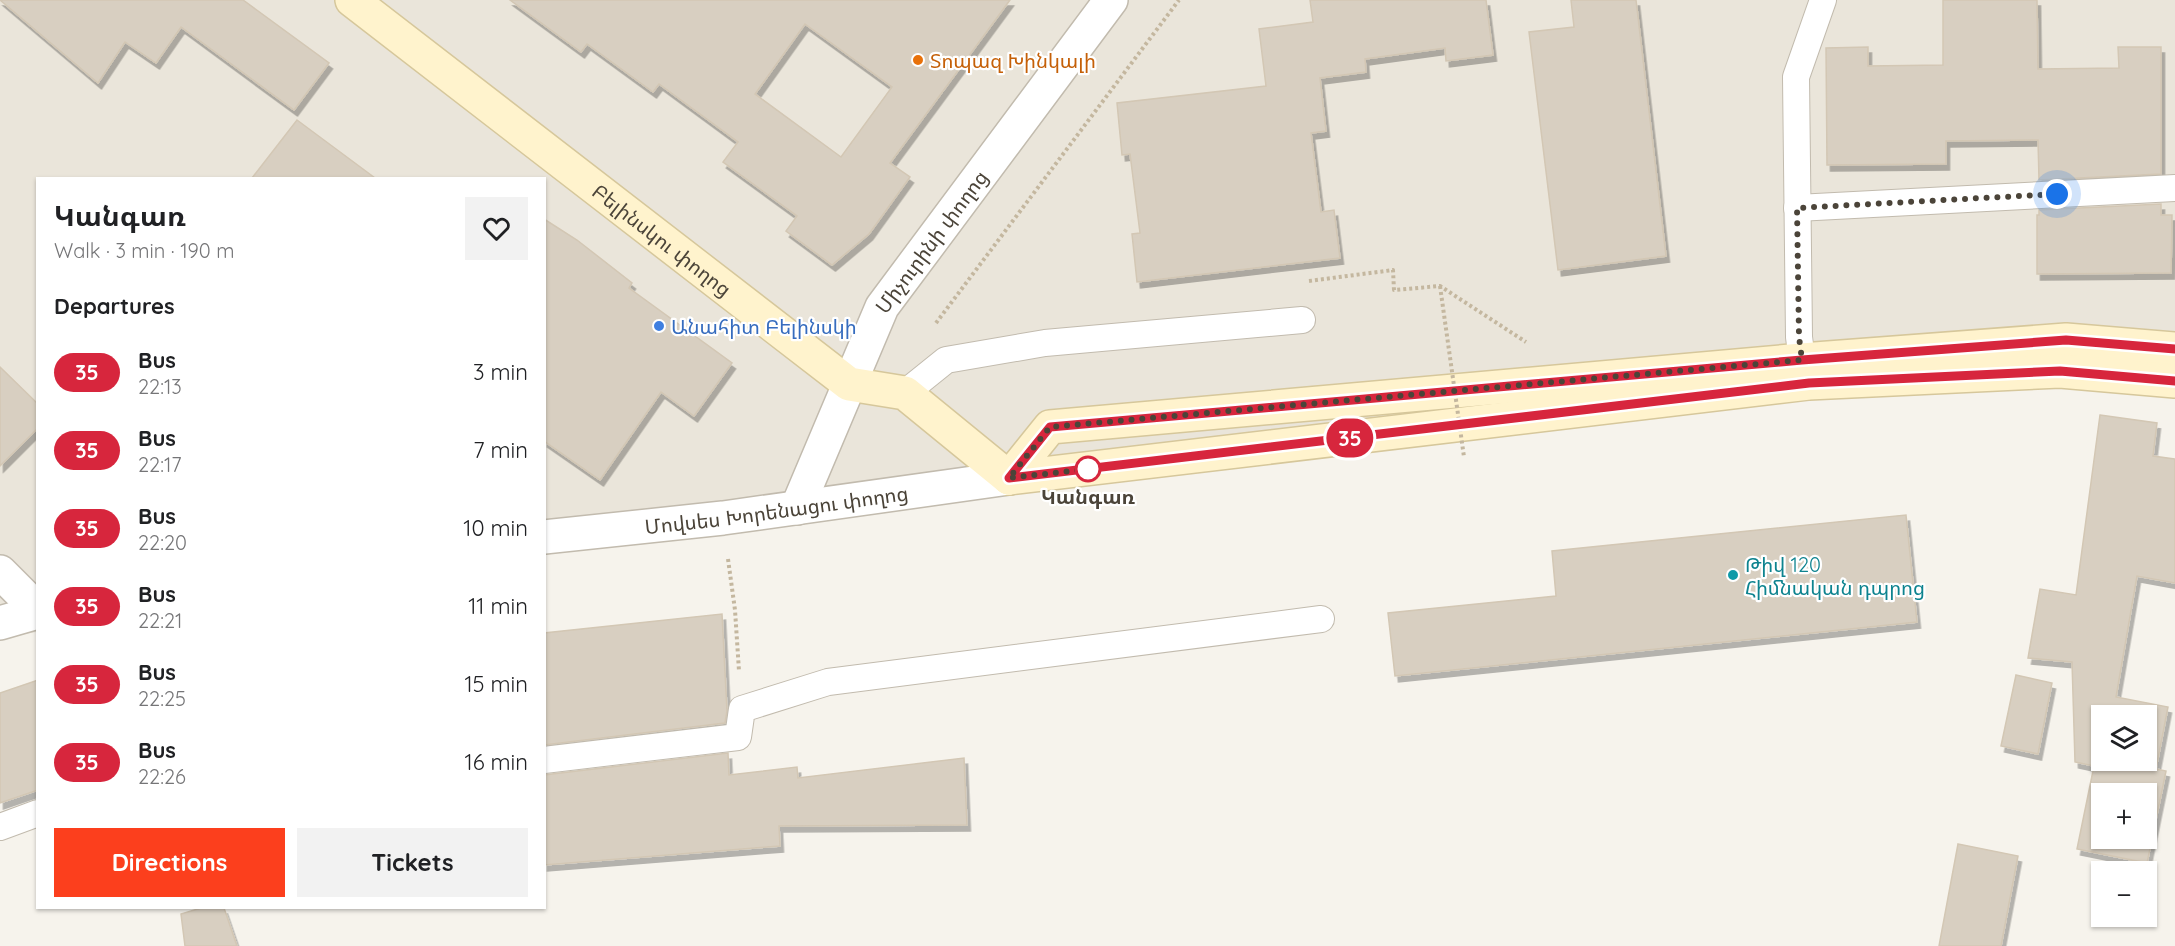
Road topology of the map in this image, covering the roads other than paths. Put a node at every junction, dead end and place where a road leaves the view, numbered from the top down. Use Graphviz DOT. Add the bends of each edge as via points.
graph roads {
  1 [pos="352,0"];
  2 [pos="1111,0"];
  3 [pos="1823,0"];
  4 [pos="2175,188"];
  5 [pos="1797,208"];
  6 [pos="1302,320"];
  7 [pos="2175,349"];
  8 [pos="1802,360"];
  9 [pos="2175,381"];
  10 [pos="849,384"];
  11 [pos="905,393"];
  12 [pos="1009,478"];
  13 [pos="797,508"];
  14 [pos="546,537"];
  15 [pos="0,572"];
  16 [pos="36,609"];
  17 [pos="36,612"];
  18 [pos="1321,619"];
  19 [pos="0,623"];
  20 [pos="546,760"];
  21 [pos="36,814"];
  22 [pos="0,827"];
  1 -- 10 [label="main road, Բելինսկու փողոց"];
  2 -- 10 [label="street, Միչուրինի փողոց" via="882,307"];
  3 -- 5 [label="lane" via="1796,77"];
  4 -- 5 [label="lane"];
  5 -- 8 [label="lane"];
  6 -- 11 [label="lane" via="1046,343 946,360"];
  7 -- 8 [label="main road" via="2066,340"];
  8 -- 12 [label="main road" via="1050,427"];
  9 -- 12 [label="main road, Մովսես Խորենացու փողոց" via="2060,371 1809,383"];
  10 -- 11 [label="main road, Բելինսկու փողոց"];
  10 -- 13 [label="street, Միչուրինի փողոց"];
  11 -- 12 [label="main road"];
  12 -- 13 [label="street, Մովսես Խորենացու փողոց"];
  13 -- 14 [label="street, Մովսես Խորենացու փողոց"];
  15 -- 16 [label="street"];
  17 -- 19 [label="street"];
  18 -- 20 [label="lane" via="828,682 742,709 738,737"];
  21 -- 22 [label="lane"];
}
